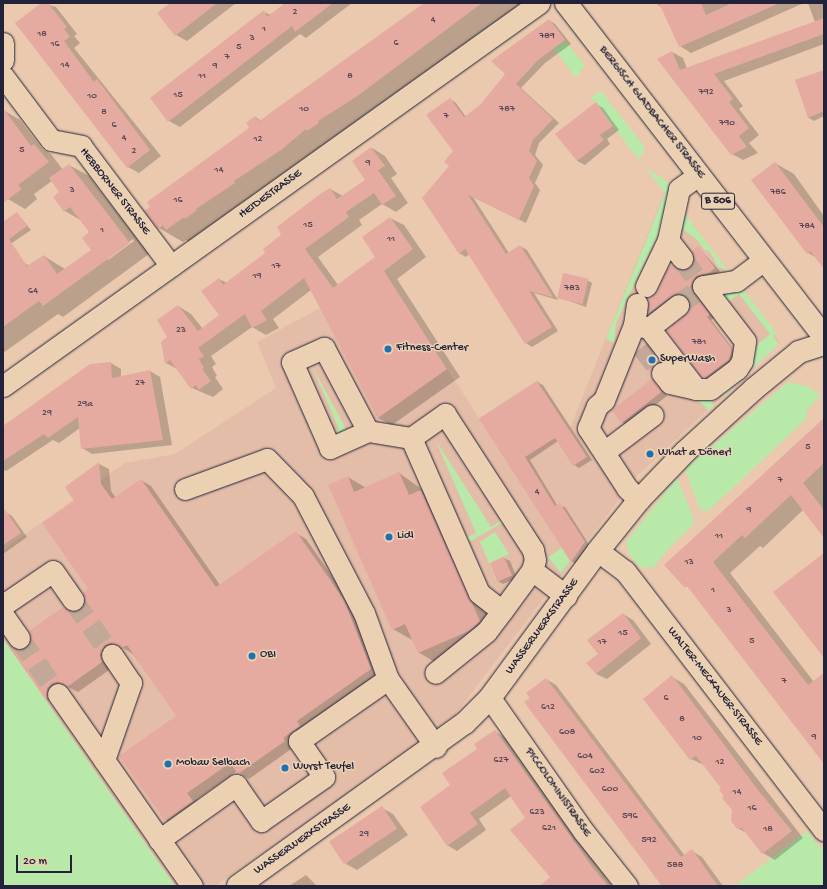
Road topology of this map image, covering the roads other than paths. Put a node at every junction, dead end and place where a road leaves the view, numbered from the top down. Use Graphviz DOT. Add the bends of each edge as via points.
graph roads {
  1 [pos="539,3"];
  2 [pos="567,3"];
  3 [pos="3,43"];
  4 [pos="3,60"];
  5 [pos="4,81"];
  6 [pos="698,175"];
  7 [pos="668,240"];
  8 [pos="682,258"];
  9 [pos="764,260"];
  10 [pos="171,266"];
  11 [pos="678,306"];
  12 [pos="639,333"];
  13 [pos="824,337"];
  14 [pos="824,344"];
  15 [pos="737,369"];
  16 [pos="662,374"];
  17 [pos="3,386"];
  18 [pos="696,388"];
  19 [pos="754,389"];
  20 [pos="653,415"];
  21 [pos="368,431"];
  22 [pos="411,438"];
  23 [pos="604,452"];
  24 [pos="185,489"];
  25 [pos="639,500"];
  26 [pos="598,551"];
  27 [pos="532,570"];
  28 [pos="566,596"];
  29 [pos="73,600"];
  30 [pos="3,605"];
  31 [pos="502,611"];
  32 [pos="3,615"];
  33 [pos="19,638"];
  34 [pos="112,655"];
  35 [pos="435,673"];
  36 [pos="388,679"];
  37 [pos="58,694"];
  38 [pos="490,698"];
  39 [pos="436,747"];
  40 [pos="104,760"];
  41 [pos="824,830"];
  42 [pos="159,840"];
  43 [pos="192,886"];
  44 [pos="238,886"];
  45 [pos="627,886"];
  1 -- 10 [label="street, HEIDESTRASSE"];
  2 -- 6 [label="main road, BERGISCH GLADBACHER STRASSE / B 506"];
  3 -- 4 [label="street"];
  5 -- 10 [label="street, HEBBORNER STRASSE" via="51,140 80,146"];
  6 -- 7 [label="street" via="679,189"];
  6 -- 9 [label="main road, BERGISCH GLADBACHER STRASSE / B 506"];
  7 -- 8 [label="street"];
  7 -- 12 [label="street" via="642,295"];
  9 -- 13 [label="main road, BERGISCH GLADBACHER STRASSE / B 506"];
  9 -- 15 [label="street" via="736,281 699,287 745,341 742,361"];
  10 -- 17 [label="street, HEIDESTRASSE"];
  11 -- 12 [label="street"];
  12 -- 18 [label="street"];
  12 -- 23 [label="street" via="604,400 597,406 588,428"];
  14 -- 19 [label="main road, WASSERWERKSTRASSE" via="799,352"];
  15 -- 18 [label="street" via="710,389"];
  15 -- 19 [label="street"];
  16 -- 18 [label="street" via="670,383"];
  19 -- 25 [label="main road, WASSERWERKSTRASSE"];
  20 -- 23 [label="street"];
  21 -- 21 [label="street" via="324,348 292,362 330,448"];
  21 -- 22 [label="street"];
  22 -- 27 [label="street" via="445,414 533,550 535,560"];
  22 -- 31 [label="street" via="479,593"];
  23 -- 25 [label="street" via="627,488"];
  24 -- 36 [label="street" via="267,459 303,496 364,612"];
  25 -- 26 [label="main road, WASSERWERKSTRASSE"];
  26 -- 28 [label="main road, WASSERWERKSTRASSE"];
  26 -- 41 [label="street, WALTER-MECKAUER-STRASSE" via="624,571"];
  27 -- 28 [label="street"];
  27 -- 31 [label="street"];
  28 -- 38 [label="main road, WASSERWERKSTRASSE"];
  29 -- 30 [label="street" via="53,570"];
  31 -- 35 [label="street" via="486,632"];
  32 -- 33 [label="street"];
  34 -- 40 [label="street" via="131,682"];
  36 -- 39 [label="street"];
  36 -- 42 [label="street" via="298,741 324,777 261,821 236,785"];
  37 -- 40 [label="street"];
  38 -- 39 [label="main road, WASSERWERKSTRASSE"];
  38 -- 45 [label="street, PICCOLOMINISTRASSE" via="584,832"];
  39 -- 44 [label="main road, WASSERWERKSTRASSE"];
  40 -- 42 [label="street"];
  42 -- 43 [label="street"];
}
